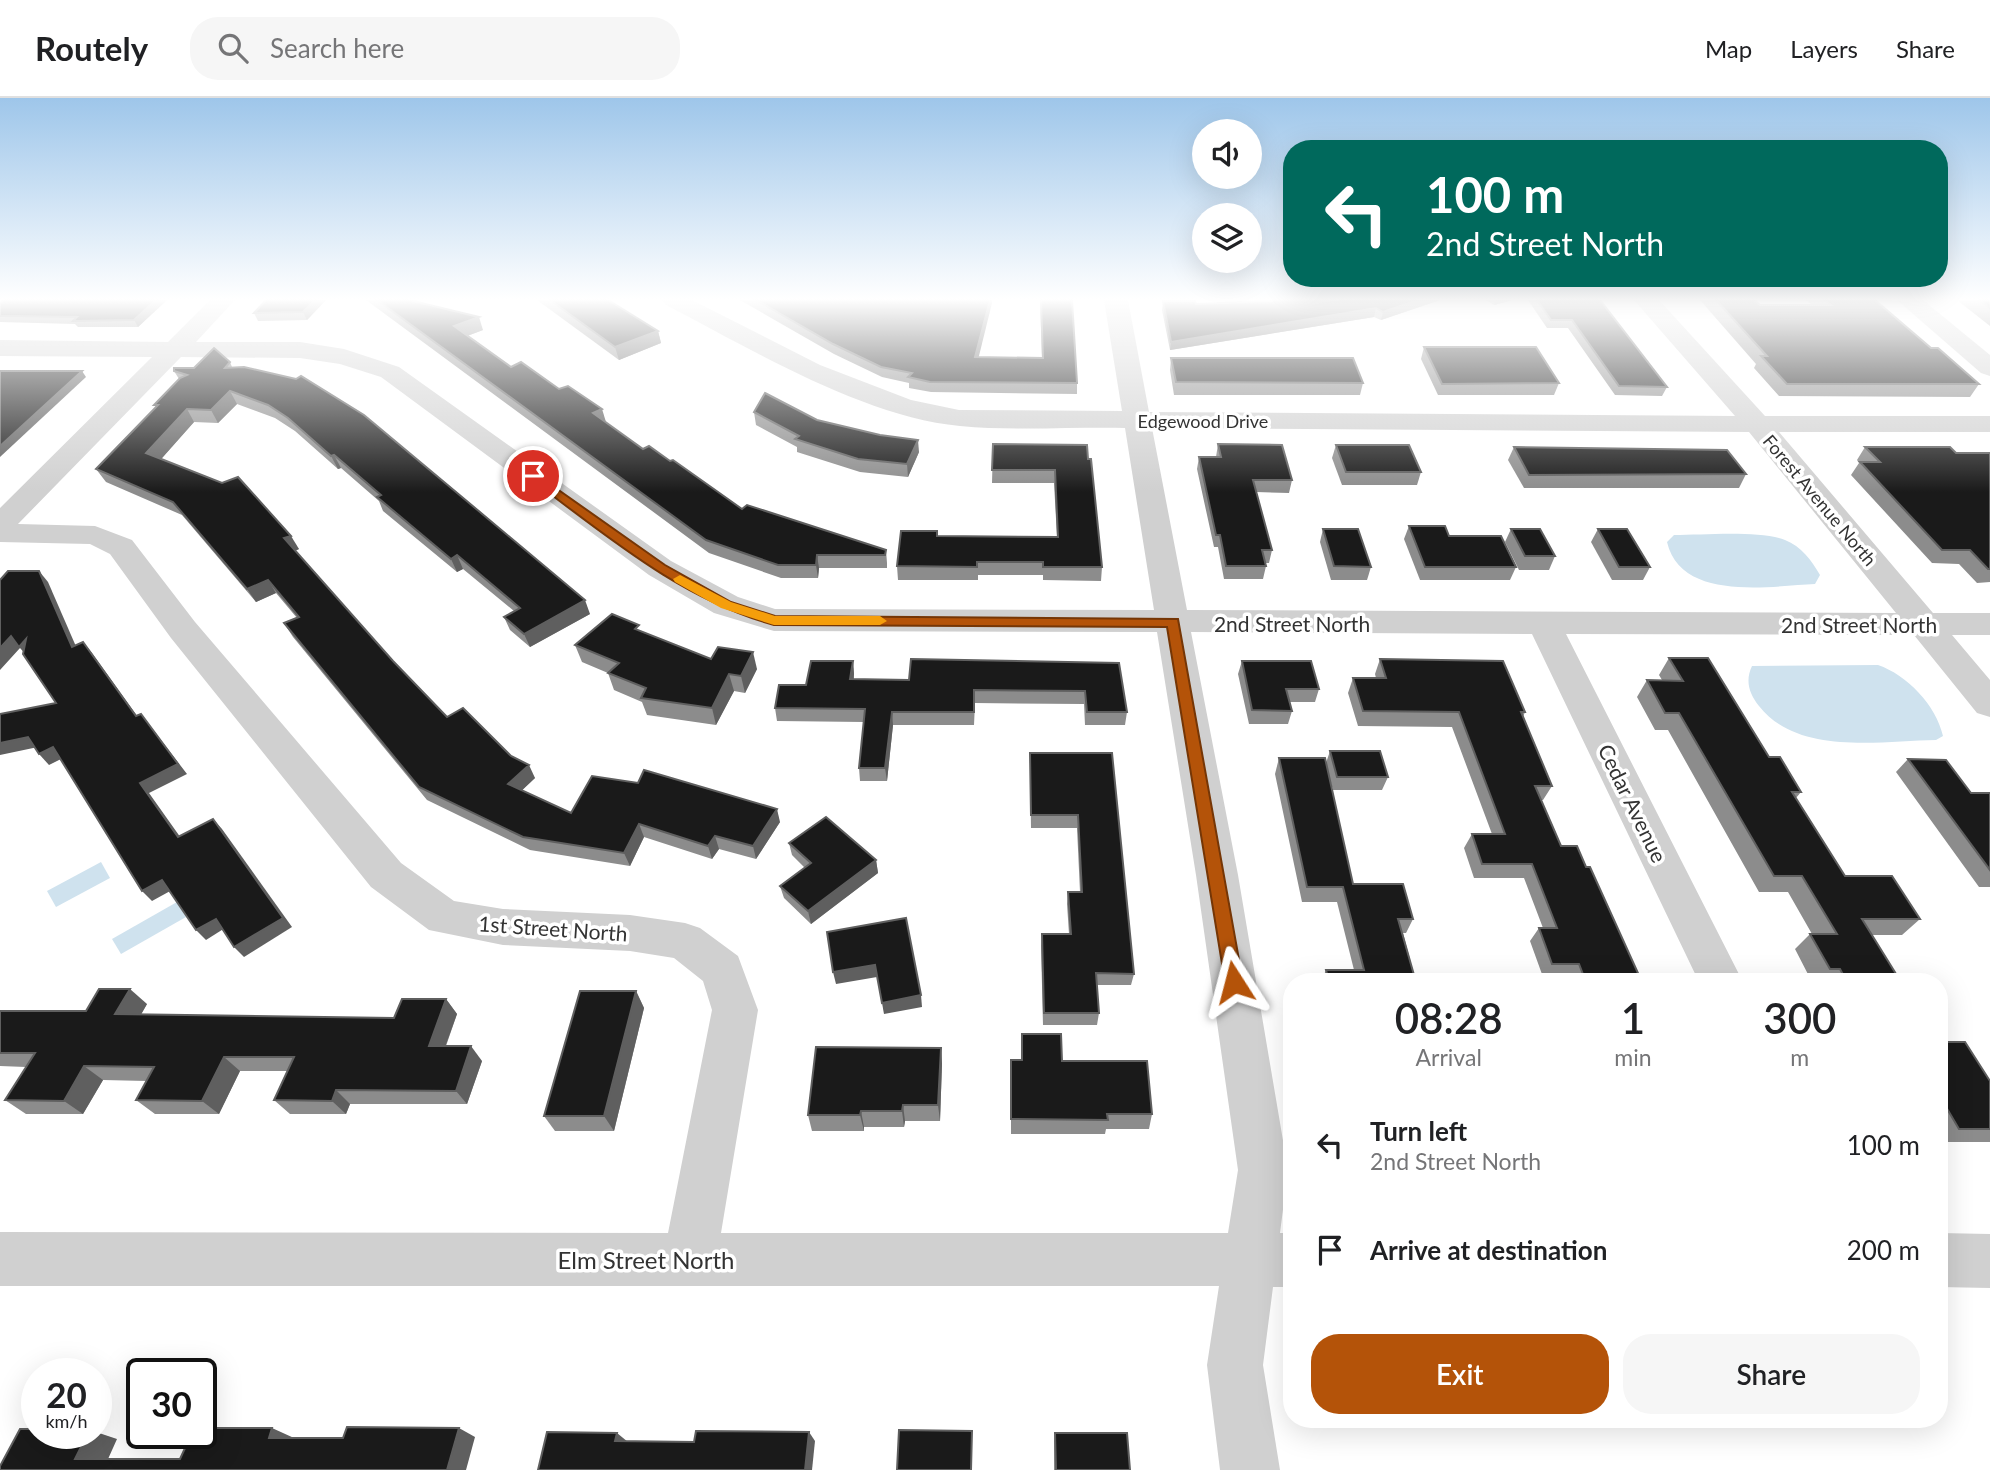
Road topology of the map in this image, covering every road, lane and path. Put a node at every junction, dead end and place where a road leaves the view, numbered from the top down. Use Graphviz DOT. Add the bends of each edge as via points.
graph roads {
  1 [pos="161,364"];
  2 [pos="366,364"];
  3 [pos="799,364"];
  4 [pos="1128,364"];
  5 [pos="1703,364"];
  6 [pos="1138,420"];
  7 [pos="1757,424"];
  8 [pos="1990,424"];
  9 [pos="0,525"];
  10 [pos="0,533"];
  11 [pos="1174,622"];
  12 [pos="1544,624"];
  13 [pos="1923,624"];
  14 [pos="1990,624"];
  15 [pos="1990,704"];
  16 [pos="1717,973"];
  17 [pos="690,1258"];
  18 [pos="0,1259"];
  19 [pos="1271,1259"];
  20 [pos="1948,1260"];
  21 [pos="1990,1261"];
  22 [pos="1250,1470"];
  1 -- 9 [label="street"];
  2 -- 11 [label="street, 2nd Street North" via="390,372 660,568 726,605 774,620"];
  3 -- 6 [label="street, Edgewood Drive" via="904,407 959,418"];
  4 -- 6 [label="street"];
  5 -- 7 [label="street, Forest Avenue North"];
  6 -- 7 [label="street, Edgewood Drive"];
  6 -- 11 [label="street"];
  7 -- 8 [label="street, Edgewood Drive"];
  7 -- 13 [label="street, Forest Avenue North"];
  10 -- 17 [label="street, 1st Street North" via="95,535 121,547 183,630 386,875 444,917 503,928 630,933 685,941 722,970 735,1010"];
  11 -- 12 [label="street, 2nd Street North"];
  11 -- 19 [label="street" via="1263,1170"];
  12 -- 13 [label="street, 2nd Street North"];
  12 -- 16 [label="street, Cedar Avenue"];
  13 -- 14 [label="street, 2nd Street North"];
  13 -- 15 [label="street, Forest Avenue North"];
  17 -- 18 [label="street, Elm Street North"];
  17 -- 19 [label="street, Elm Street North"];
  19 -- 22 [label="street" via="1236,1365"];
  20 -- 21 [label="street"];
}
